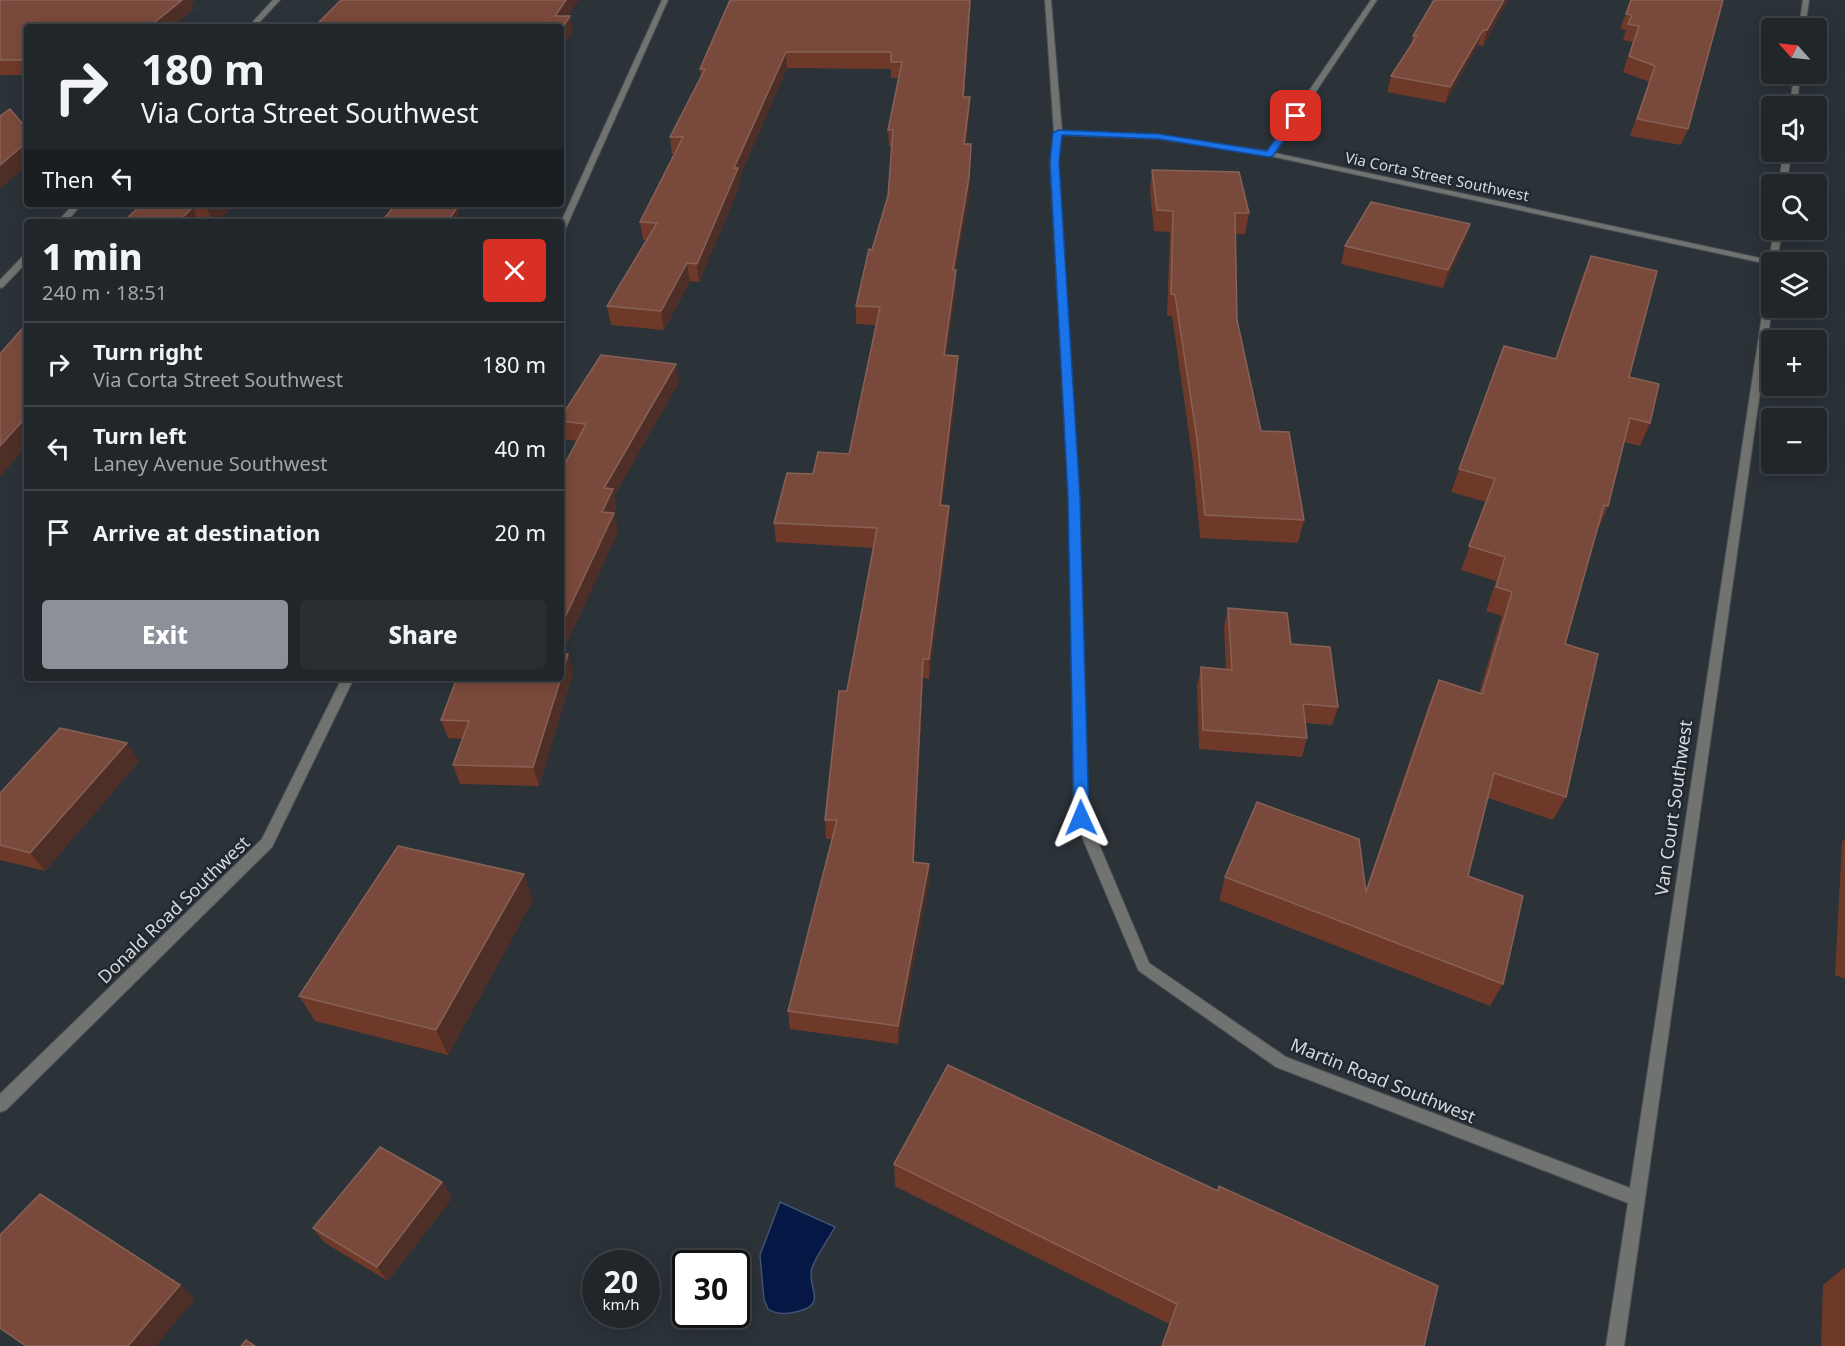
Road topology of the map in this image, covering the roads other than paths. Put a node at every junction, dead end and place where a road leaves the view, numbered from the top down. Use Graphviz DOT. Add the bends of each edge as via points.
graph roads {
  1 [pos="277,0"];
  2 [pos="665,0"];
  3 [pos="1048,0"];
  4 [pos="1374,0"];
  5 [pos="1806,0"];
  6 [pos="1803,18"];
  7 [pos="254,24"];
  8 [pos="1058,133"];
  9 [pos="1269,154"];
  10 [pos="75,207"];
  11 [pos="64,219"];
  12 [pos="564,224"];
  13 [pos="24,260"];
  14 [pos="1761,261"];
  15 [pos="0,285"];
  16 [pos="1766,318"];
  17 [pos="347,681"];
  18 [pos="0,1105"];
  19 [pos="1635,1198"];
  20 [pos="1615,1346"];
  1 -- 7 [label="street"];
  2 -- 12 [label="street"];
  3 -- 8 [label="street, Martin Road Southwest"];
  4 -- 9 [label="street"];
  5 -- 6 [label="street"];
  8 -- 9 [label="street, Via Corta Street Southwest" via="1159,136"];
  8 -- 19 [label="street, Martin Road Southwest" via="1054,162 1074,497 1081,818 1144,967 1281,1062"];
  9 -- 14 [label="street, Via Corta Street Southwest"];
  10 -- 11 [label="street"];
  13 -- 15 [label="street"];
  16 -- 19 [label="street, Van Court Southwest"];
  17 -- 18 [label="street, Donald Road Southwest" via="267,843"];
  19 -- 20 [label="street, Van Court Southwest"];
}
